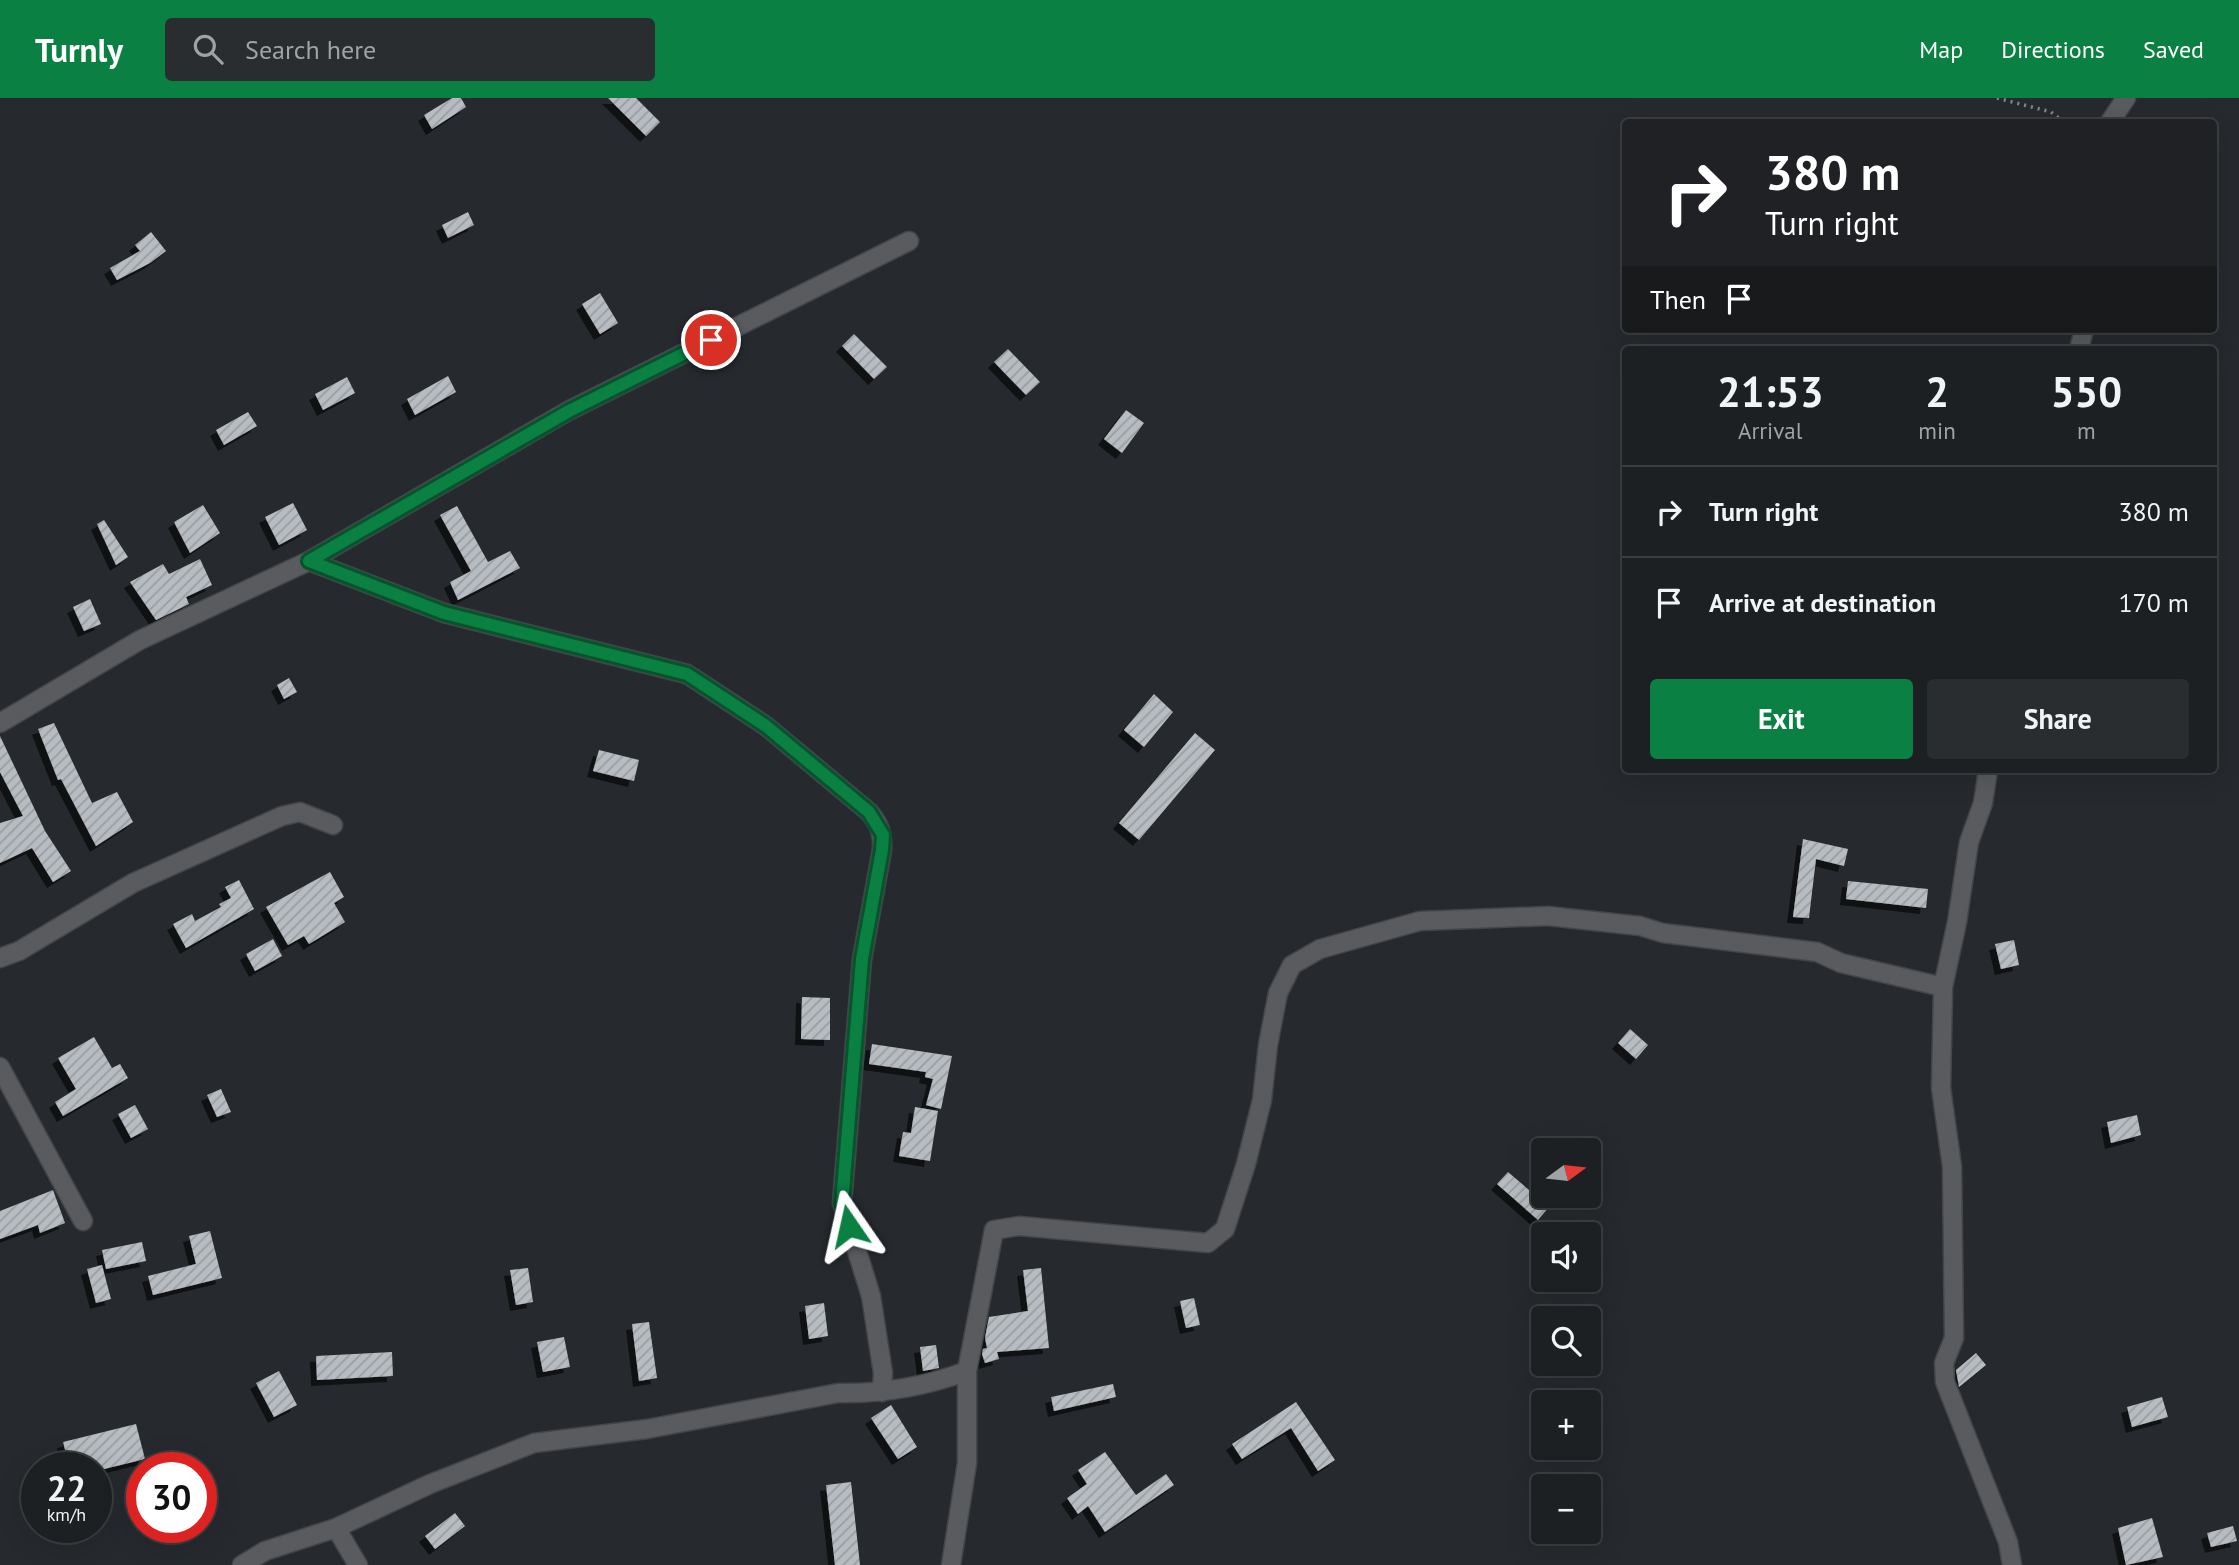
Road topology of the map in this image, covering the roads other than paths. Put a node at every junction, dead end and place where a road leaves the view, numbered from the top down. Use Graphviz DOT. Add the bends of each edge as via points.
graph roads {
  1 [pos="2126,98"];
  2 [pos="2112,119"];
  3 [pos="909,241"];
  4 [pos="309,561"];
  5 [pos="0,723"];
  6 [pos="1988,773"];
  7 [pos="332,825"];
  8 [pos="0,958"];
  9 [pos="1943,987"];
  10 [pos="0,1067"];
  11 [pos="83,1221"];
  12 [pos="967,1371"];
  13 [pos="882,1392"];
  14 [pos="336,1528"];
  15 [pos="242,1565"];
  16 [pos="359,1565"];
  17 [pos="951,1565"];
  18 [pos="2012,1565"];
  1 -- 2 [label="street"];
  3 -- 4 [label="street" via="569,411"];
  4 -- 5 [label="street" via="140,640"];
  4 -- 13 [label="street" via="444,613 687,674 766,726 878,823 882,850 862,959 842,1203 871,1296"];
  6 -- 9 [label="street" via="1969,842"];
  7 -- 8 [label="street" via="300,812 282,816 133,883"];
  9 -- 12 [label="street" via="1841,963 1817,952 1548,916 1420,922 1320,949 1292,965 1278,993 1262,1100 1225,1229 1208,1243 1019,1226 994,1230"];
  9 -- 18 [label="street" via="1941,1088 1952,1167 1954,1338 1944,1363 1945,1382 2008,1542"];
  10 -- 11 [label="street"];
  12 -- 13 [label="street" via="919,1388"];
  12 -- 17 [label="street" via="967,1463"];
  13 -- 14 [label="street" via="838,1393 647,1429 534,1443"];
  14 -- 15 [label="street" via="265,1551"];
  14 -- 16 [label="street"];
}
